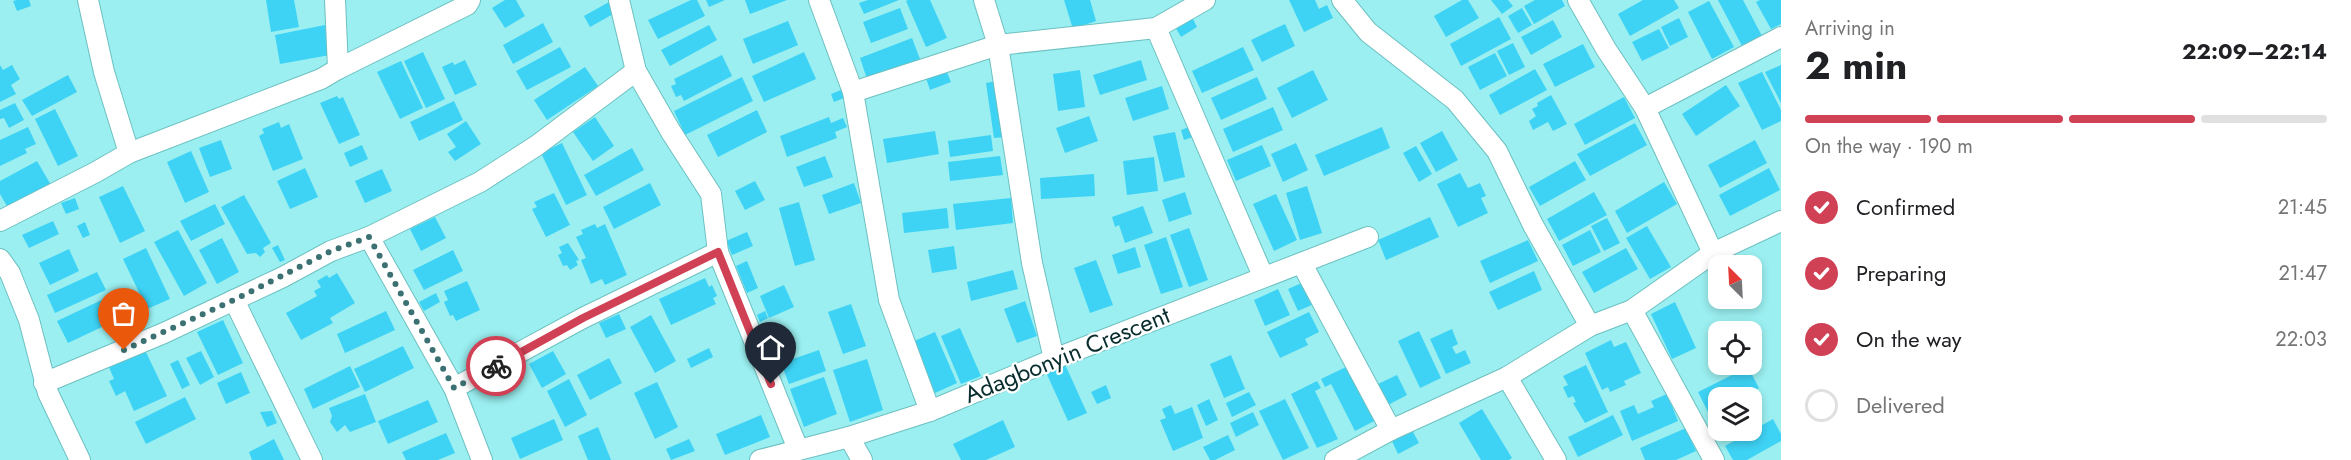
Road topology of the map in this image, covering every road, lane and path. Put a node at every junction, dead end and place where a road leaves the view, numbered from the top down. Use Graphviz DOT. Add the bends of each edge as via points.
graph roads {
  1 [pos="88,0"];
  2 [pos="335,0"];
  3 [pos="470,0"];
  4 [pos="619,0"];
  5 [pos="819,0"];
  6 [pos="984,0"];
  7 [pos="1205,0"];
  8 [pos="1342,0"];
  9 [pos="1578,0"];
  10 [pos="1156,28"];
  11 [pos="1781,37"];
  12 [pos="998,45"];
  13 [pos="338,69"];
  14 [pos="636,71"];
  15 [pos="853,92"];
  16 [pos="1645,108"];
  17 [pos="129,153"];
  18 [pos="0,221"];
  19 [pos="1781,221"];
  20 [pos="369,237"];
  21 [pos="1368,237"];
  22 [pos="718,252"];
  23 [pos="1713,253"];
  24 [pos="0,259"];
  25 [pos="1302,264"];
  26 [pos="1263,276"];
  27 [pos="234,300"];
  28 [pos="1632,310"];
  29 [pos="1590,326"];
  30 [pos="1054,359"];
  31 [pos="1507,377"];
  32 [pos="44,383"];
  33 [pos="454,388"];
  34 [pos="930,411"];
  35 [pos="1391,430"];
  36 [pos="849,437"];
  37 [pos="798,449"];
  38 [pos="80,460"];
  39 [pos="312,460"];
  40 [pos="482,460"];
  41 [pos="760,460"];
  42 [pos="862,460"];
  43 [pos="1335,460"];
  44 [pos="1556,460"];
  45 [pos="1714,460"];
  1 -- 17 [label="street" via="104,72"];
  2 -- 13 [label="street"];
  3 -- 13 [label="street" via="467,5"];
  4 -- 14 [label="street"];
  5 -- 15 [label="street"];
  6 -- 12 [label="street"];
  7 -- 10 [label="street"];
  8 -- 29 [label="street" via="1368,32 1455,100 1497,151"];
  9 -- 16 [label="street"];
  10 -- 12 [label="street"];
  10 -- 26 [label="street"];
  11 -- 16 [label="street"];
  12 -- 15 [label="street"];
  12 -- 30 [label="street" via="1032,263"];
  13 -- 17 [label="street"];
  14 -- 20 [label="street" via="536,146 480,182"];
  14 -- 22 [label="street" via="711,194"];
  15 -- 34 [label="street" via="889,300"];
  16 -- 23 [label="street"];
  17 -- 18 [label="street"];
  19 -- 23 [label="street"];
  20 -- 27 [label="street" via="331,251"];
  20 -- 33 [label="street"];
  21 -- 25 [label="street, Adagbonyin Crescent"];
  22 -- 33 [label="street" via="583,318"];
  22 -- 37 [label="street"];
  23 -- 28 [label="street"];
  24 -- 32 [label="street" via="10,273 29,320"];
  25 -- 26 [label="street, Adagbonyin Crescent"];
  25 -- 35 [label="street"];
  26 -- 30 [label="street, Adagbonyin Crescent"];
  27 -- 32 [label="street"];
  27 -- 39 [label="street"];
  28 -- 29 [label="street"];
  28 -- 45 [label="street"];
  29 -- 31 [label="street"];
  30 -- 34 [label="street, Adagbonyin Crescent"];
  31 -- 35 [label="street"];
  31 -- 44 [label="street"];
  32 -- 38 [label="street"];
  33 -- 40 [label="street"];
  34 -- 36 [label="street, Adagbonyin Crescent"];
  35 -- 43 [label="street"];
  36 -- 37 [label="street, Adagbonyin Crescent"];
  36 -- 42 [label="street"];
  37 -- 41 [label="street, Adagbonyin Crescent"];
}
